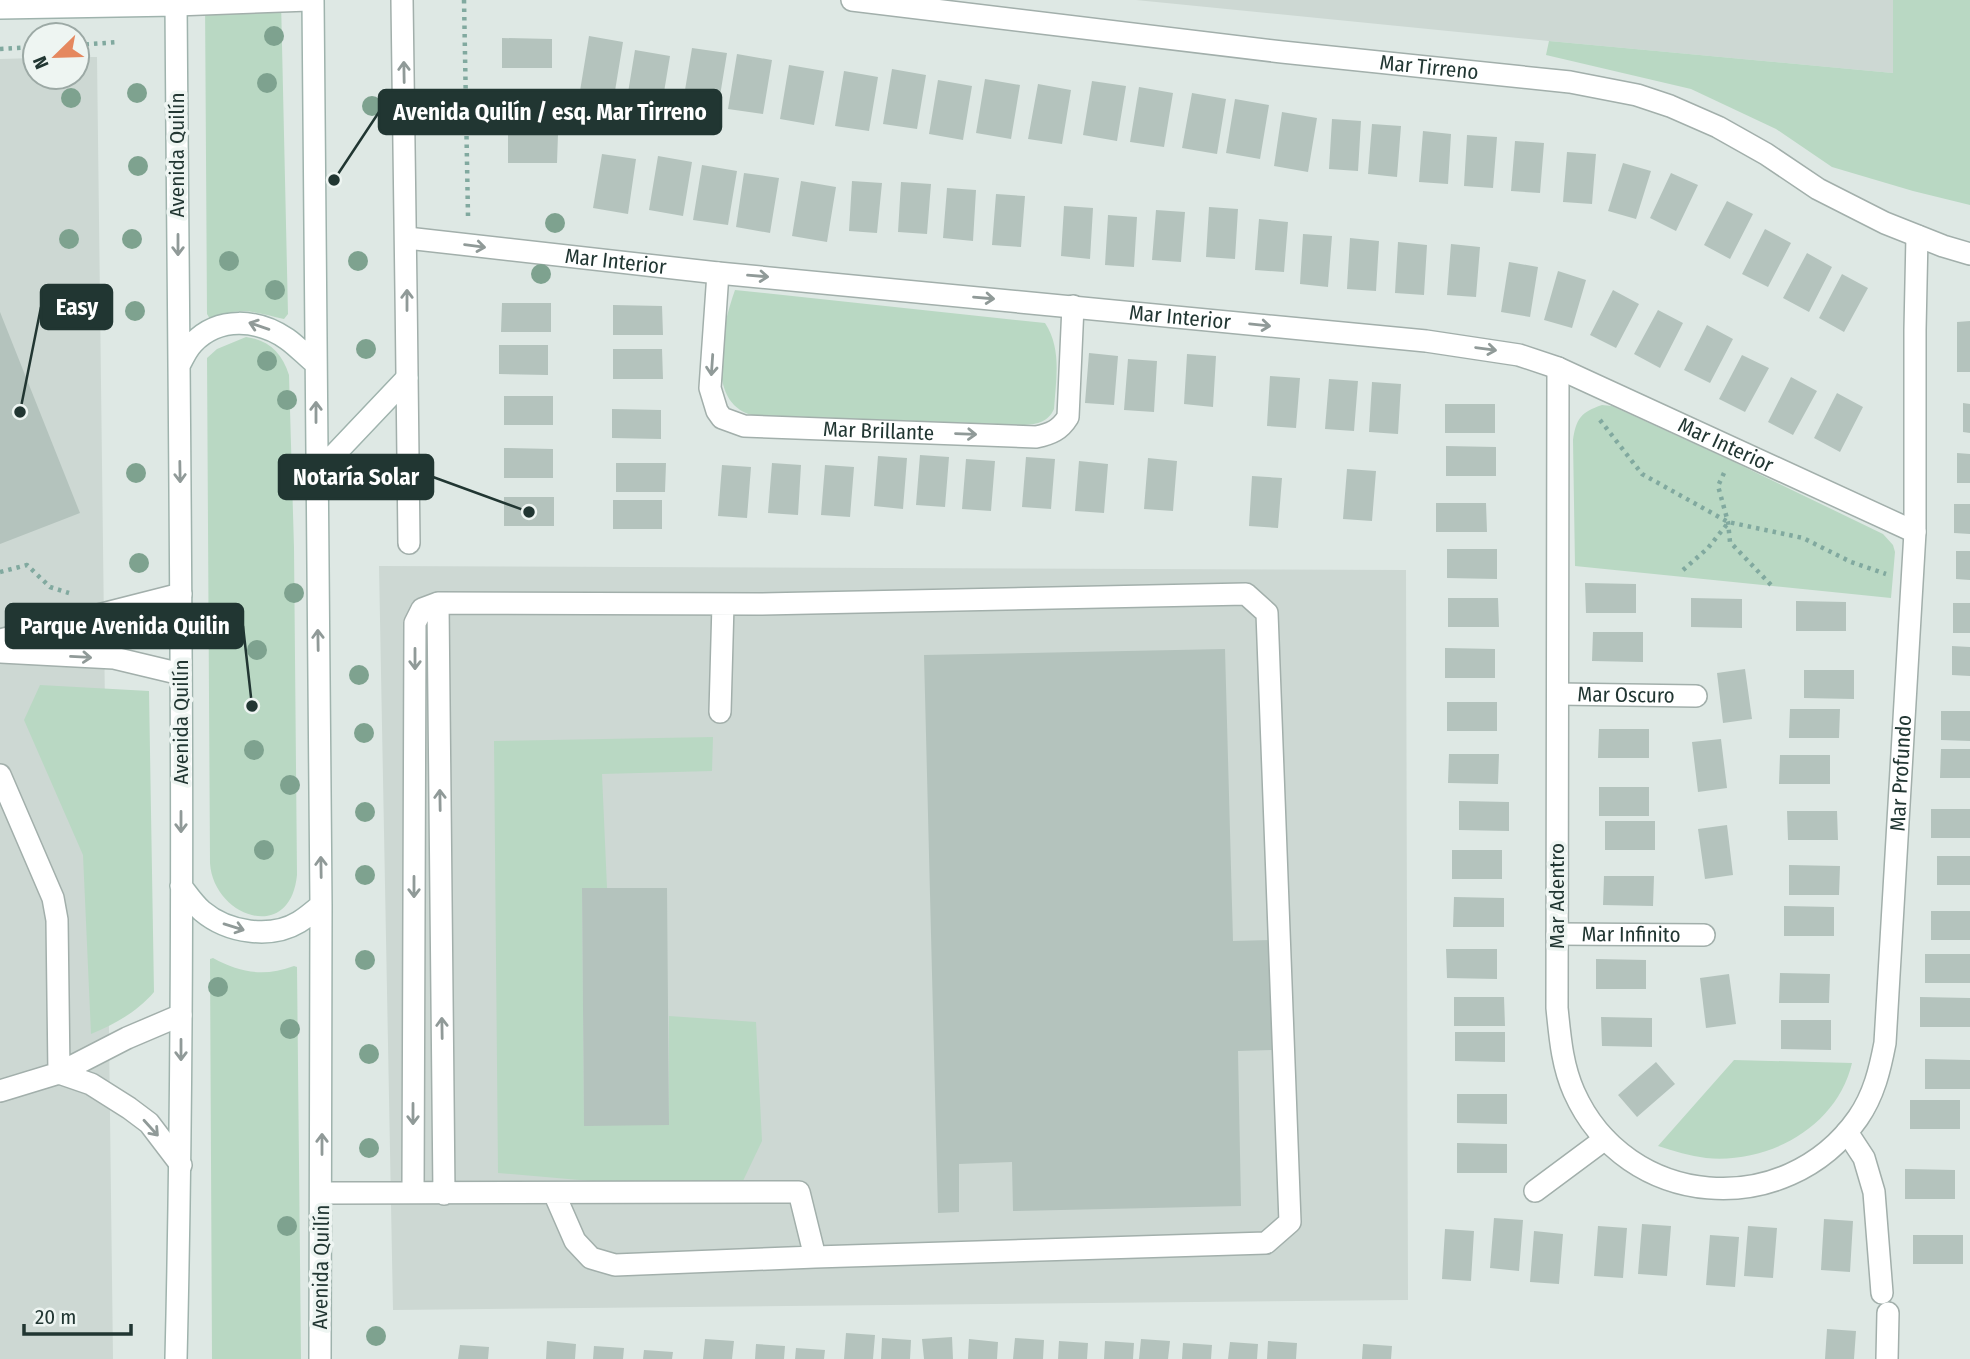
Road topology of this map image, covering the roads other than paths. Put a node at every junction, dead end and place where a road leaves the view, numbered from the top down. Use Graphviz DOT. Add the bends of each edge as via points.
graph roads {
  1 [pos="311,0"];
  2 [pos="402,0"];
  3 [pos="852,0"];
  4 [pos="176,3"];
  5 [pos="0,8"];
  6 [pos="1917,236"];
  7 [pos="407,238"];
  8 [pos="1970,254"];
  9 [pos="718,273"];
  10 [pos="1073,306"];
  11 [pos="316,364"];
  12 [pos="178,366"];
  13 [pos="1558,368"];
  14 [pos="407,373"];
  15 [pos="316,474"];
  16 [pos="1915,533"];
  17 [pos="409,542"];
  18 [pos="181,594"];
  19 [pos="438,603"];
  20 [pos="723,604"];
  21 [pos="0,640"];
  22 [pos="0,652"];
  23 [pos="181,674"];
  24 [pos="1558,694"];
  25 [pos="1696,696"];
  26 [pos="720,712"];
  27 [pos="0,775"];
  28 [pos="181,886"];
  29 [pos="321,905"];
  30 [pos="1557,934"];
  31 [pos="1704,935"];
  32 [pos="181,1015"];
  33 [pos="59,1073"];
  34 [pos="0,1091"];
  35 [pos="1847,1132"];
  36 [pos="1605,1139"];
  37 [pos="181,1165"];
  38 [pos="1535,1191"];
  39 [pos="322,1193"];
  40 [pos="554,1193"];
  41 [pos="413,1194"];
  42 [pos="443,1194"];
  43 [pos="815,1257"];
  44 [pos="176,1359"];
  45 [pos="320,1359"];
  46 [pos="1886,1359"];
  1 -- 4 [label="street"];
  1 -- 11 [label="street, Avenida Quilín"];
  7 -- 2 [label="street, one-way"];
  3 -- 6 [label="street, Mar Tirreno" via="1614,90 1670,106 1718,127 1818,189"];
  4 -- 5 [label="street"];
  4 -- 12 [label="street, Avenida Quilín, one-way"];
  6 -- 8 [label="street, Mar Tirreno"];
  6 -- 16 [label="street, Mar Profundo"];
  7 -- 9 [label="street, Mar Interior, one-way"];
  14 -- 7 [label="street, one-way"];
  9 -- 10 [label="street, Mar Interior, one-way"];
  9 -- 10 [label="street, Mar Brillante, one-way" via="710,388 722,418 744,426 1036,437 1055,432 1068,416"];
  10 -- 13 [label="street, Mar Interior, one-way" via="1426,341 1519,355"];
  11 -- 12 [label="street, one-way" via="265,327 236,322 211,330 193,343"];
  15 -- 11 [label="street, Avenida Quilín, one-way"];
  12 -- 18 [label="street, Avenida Quilín, one-way"];
  13 -- 16 [label="street, Mar Interior"];
  13 -- 24 [label="street, Mar Adentro"];
  14 -- 15 [label="street"];
  14 -- 17 [label="street"];
  29 -- 15 [label="street, Avenida Quilín, one-way"];
  16 -- 35 [label="street, Mar Profundo" via="1885,1043 1874,1088"];
  18 -- 21 [label="street"];
  18 -- 23 [label="street, Avenida Quilín"];
  19 -- 20 [label="street"];
  19 -- 41 [label="street, one-way" via="422,609 415,623"];
  42 -- 19 [label="street, one-way"];
  20 -- 26 [label="street"];
  20 -- 43 [label="street" via="1246,594 1267,613 1290,1222 1266,1243"];
  22 -- 23 [label="street, one-way" via="114,658"];
  23 -- 28 [label="street, Avenida Quilín, one-way"];
  24 -- 25 [label="street, Mar Oscuro"];
  24 -- 30 [label="street, Mar Adentro"];
  27 -- 33 [label="street" via="53,898"];
  28 -- 29 [label="street, one-way" via="215,920 256,932 298,923"];
  28 -- 32 [label="street, Avenida Quilín"];
  39 -- 29 [label="street, Avenida Quilín, one-way"];
  30 -- 31 [label="street, Mar Infinito"];
  30 -- 36 [label="street, Mar Adentro" via="1557,1008 1567,1074 1583,1110"];
  32 -- 33 [label="street"];
  32 -- 37 [label="street, Avenida Quilín, one-way"];
  33 -- 34 [label="street"];
  33 -- 37 [label="street, one-way" via="91,1084 149,1123"];
  35 -- 36 [label="street, Mar Adentro" via="1822,1156 1792,1174 1732,1189 1690,1186 1651,1173"];
  35 -- 46 [label="street" via="1864,1158 1874,1192"];
  36 -- 38 [label="street"];
  37 -- 44 [label="street, Avenida Quilín"];
  39 -- 41 [label="street"];
  39 -- 45 [label="street, Avenida Quilín"];
  40 -- 42 [label="street"];
  40 -- 43 [label="street" via="575,1241 591,1258 615,1265"];
  40 -- 43 [label="street" via="799,1192"];
  41 -- 42 [label="street"];
}
